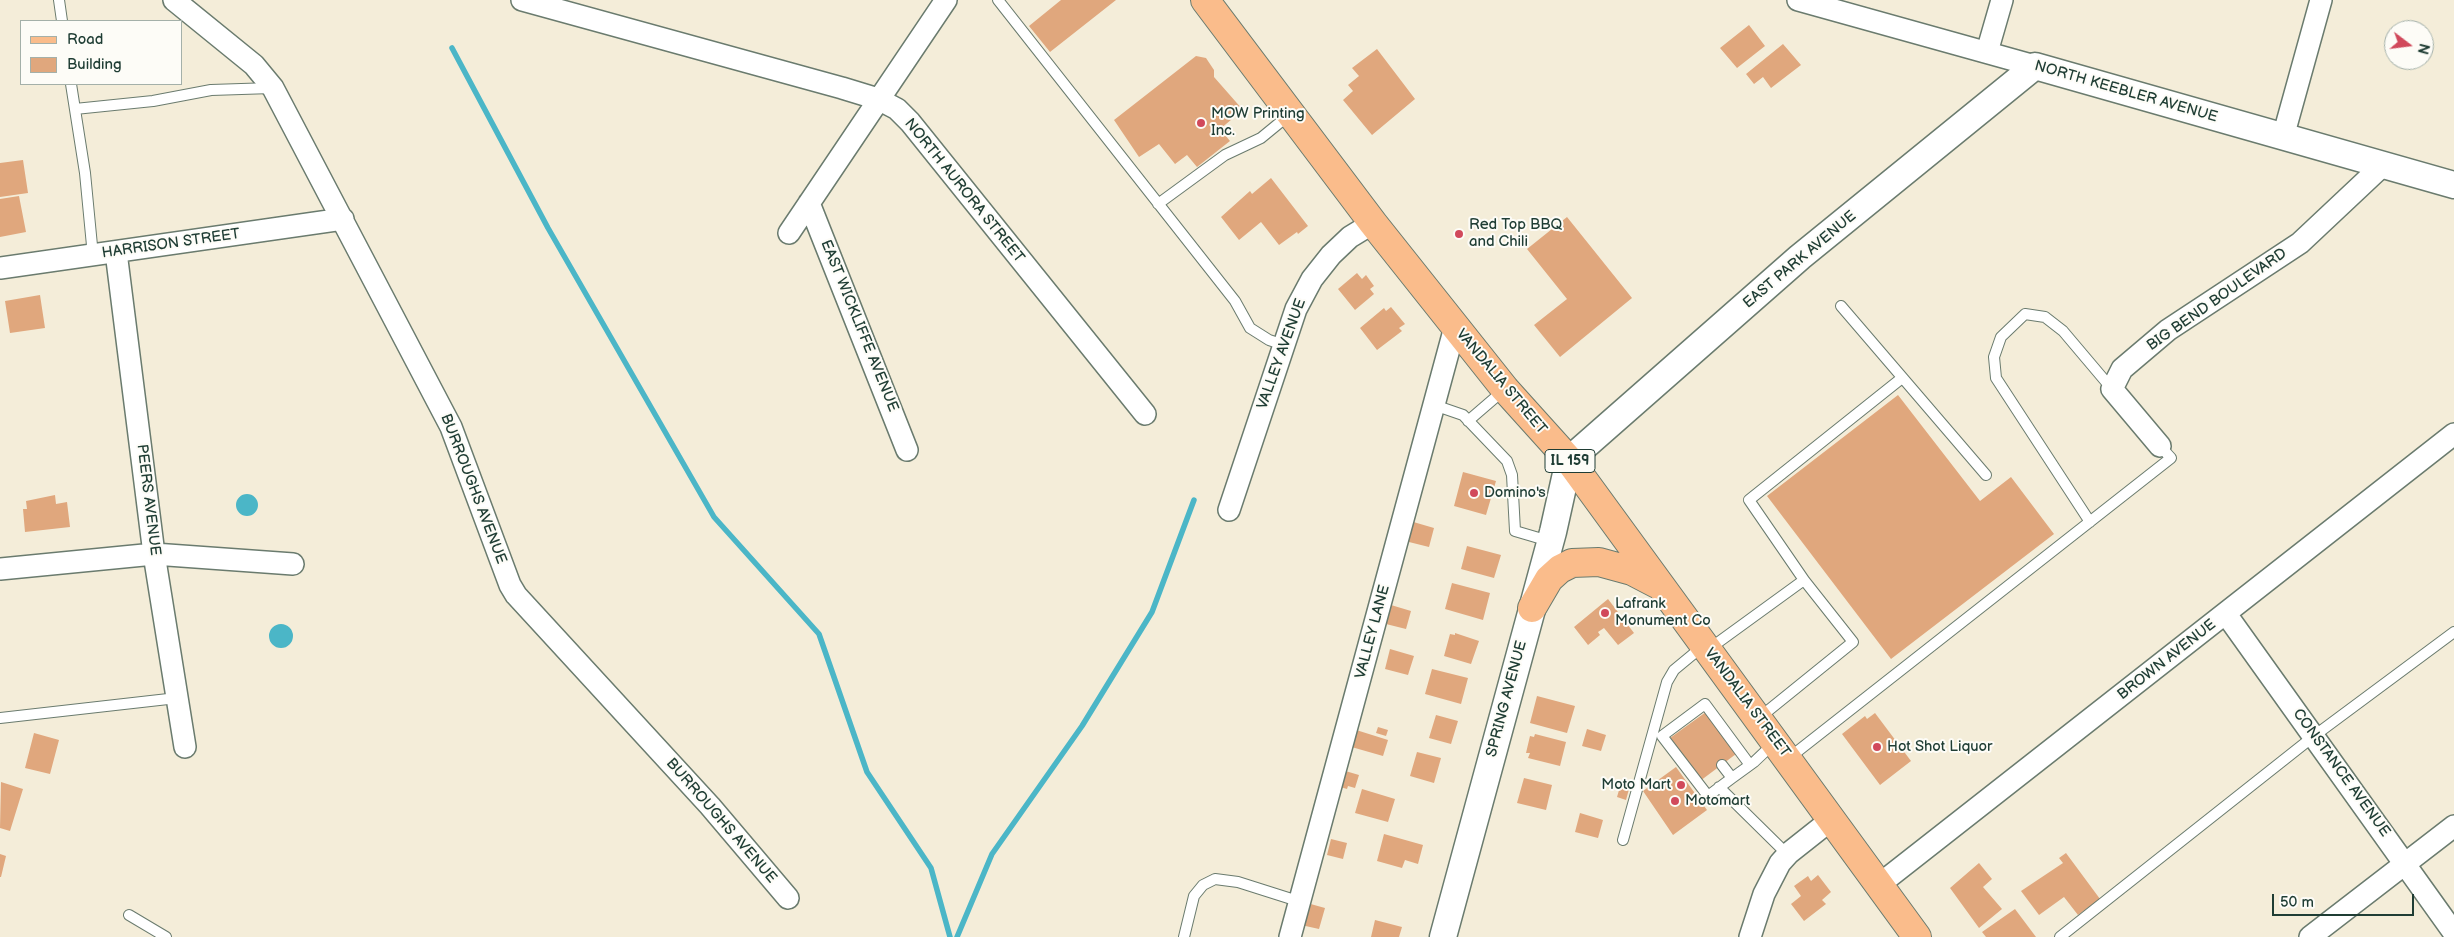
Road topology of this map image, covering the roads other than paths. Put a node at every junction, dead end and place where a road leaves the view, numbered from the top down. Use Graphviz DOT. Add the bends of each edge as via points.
graph roads {
  1 [pos="59,0"];
  2 [pos="174,0"];
  3 [pos="522,0"];
  4 [pos="946,0"];
  5 [pos="998,0"];
  6 [pos="1205,0"];
  7 [pos="1798,0"];
  8 [pos="2002,0"];
  9 [pos="2322,0"];
  10 [pos="62,20"];
  11 [pos="1987,52"];
  12 [pos="2035,66"];
  13 [pos="71,85"];
  14 [pos="273,88"];
  15 [pos="878,99"];
  16 [pos="75,109"];
  17 [pos="1291,114"];
  18 [pos="2283,137"];
  19 [pos="2383,165"];
  20 [pos="2454,185"];
  21 [pos="809,202"];
  22 [pos="1158,204"];
  23 [pos="343,219"];
  24 [pos="1372,224"];
  25 [pos="789,234"];
  26 [pos="116,252"];
  27 [pos="93,256"];
  28 [pos="0,268"];
  29 [pos="1840,306"];
  30 [pos="1455,327"];
  31 [pos="1284,344"];
  32 [pos="1902,378"];
  33 [pos="1505,389"];
  34 [pos="2112,389"];
  35 [pos="1434,405"];
  36 [pos="1145,414"];
  37 [pos="1468,420"];
  38 [pos="2454,434"];
  39 [pos="2160,446"];
  40 [pos="907,450"];
  41 [pos="1569,460"];
  42 [pos="1986,474"];
  43 [pos="1228,510"];
  44 [pos="2090,522"];
  45 [pos="1550,542"];
  46 [pos="154,554"];
  47 [pos="293,564"];
  48 [pos="0,569"];
  49 [pos="1804,580"];
  50 [pos="1660,586"];
  51 [pos="1532,608"];
  52 [pos="2226,614"];
  53 [pos="2454,632"];
  54 [pos="1705,648"];
  55 [pos="177,698"];
  56 [pos="0,718"];
  57 [pos="1758,718"];
  58 [pos="1654,726"];
  59 [pos="1662,736"];
  60 [pos="2314,736"];
  61 [pos="185,747"];
  62 [pos="1782,750"];
  63 [pos="1722,765"];
  64 [pos="1750,765"];
  65 [pos="1732,778"];
  66 [pos="1720,787"];
  67 [pos="1832,819"];
  68 [pos="2454,826"];
  69 [pos="1623,840"];
  70 [pos="1788,855"];
  71 [pos="2406,864"];
  72 [pos="1880,884"];
  73 [pos="788,898"];
  74 [pos="1300,902"];
  75 [pos="130,915"];
  76 [pos="2454,933"];
  77 [pos="166,937"];
  78 [pos="1184,937"];
  79 [pos="1290,937"];
  80 [pos="1443,937"];
  81 [pos="1750,937"];
  82 [pos="1916,937"];
  83 [pos="2060,937"];
  84 [pos="2310,937"];
  1 -- 10 [label="lane"];
  2 -- 14 [label="street, BURROUGHS AVENUE" via="254,65"];
  3 -- 15 [label="street, NORTH AURORA STREET"];
  4 -- 15 [label="street"];
  5 -- 22 [label="lane"];
  6 -- 17 [label="main road, VANDALIA STREET / IL 159"];
  7 -- 11 [label="street, NORTH KEEBLER AVENUE"];
  8 -- 11 [label="street"];
  9 -- 18 [label="street"];
  11 -- 12 [label="street, NORTH KEEBLER AVENUE"];
  12 -- 18 [label="street, NORTH KEEBLER AVENUE"];
  12 -- 41 [label="street, EAST PARK AVENUE" via="1800,257"];
  13 -- 16 [label="lane"];
  14 -- 16 [label="lane" via="211,90 153,101"];
  14 -- 23 [label="street, BURROUGHS AVENUE"];
  15 -- 21 [label="street"];
  15 -- 36 [label="street, NORTH AURORA STREET" via="897,109 910,122"];
  16 -- 27 [label="lane"];
  17 -- 22 [label="lane" via="1261,138 1225,155"];
  17 -- 24 [label="main road, VANDALIA STREET / IL 159"];
  18 -- 19 [label="street, NORTH KEEBLER AVENUE"];
  19 -- 20 [label="street, NORTH KEEBLER AVENUE"];
  19 -- 34 [label="street, BIG BEND BOULEVARD" via="2300,243 2168,330 2122,369"];
  21 -- 25 [label="street"];
  21 -- 40 [label="street, EAST WICKLIFFE AVENUE"];
  22 -- 31 [label="lane" via="1235,301 1250,328 1268,340"];
  23 -- 26 [label="street, HARRISON STREET"];
  23 -- 73 [label="street, BURROUGHS AVENUE" via="452,428 516,595 710,806"];
  24 -- 30 [label="main road, VANDALIA STREET / IL 159"];
  24 -- 31 [label="street, VALLEY AVENUE" via="1331,255 1312,279 1296,308"];
  26 -- 27 [label="street, HARRISON STREET"];
  26 -- 46 [label="street, PEERS AVENUE"];
  27 -- 28 [label="street, HARRISON STREET"];
  29 -- 32 [label="lane"];
  30 -- 33 [label="main road, VANDALIA STREET / IL 159"];
  30 -- 35 [label="street, VALLEY LANE"];
  31 -- 43 [label="street, VALLEY AVENUE"];
  32 -- 42 [label="lane"];
  32 -- 49 [label="lane" via="1749,500"];
  33 -- 37 [label="lane"];
  33 -- 41 [label="main road, VANDALIA STREET / IL 159"];
  34 -- 39 [label="street"];
  34 -- 44 [label="lane" via="2063,331 2045,316 2025,314 2001,337 1994,357 1996,378"];
  35 -- 37 [label="lane" via="1455,411"];
  35 -- 74 [label="street, VALLEY LANE"];
  37 -- 45 [label="lane" via="1510,467 1516,531"];
  38 -- 52 [label="street, BROWN AVENUE"];
  39 -- 44 [label="lane" via="2171,458"];
  41 -- 45 [label="street, SPRING AVENUE"];
  41 -- 50 [label="main road, VANDALIA STREET / IL 159"];
  44 -- 62 [label="lane"];
  45 -- 51 [label="street, SPRING AVENUE"];
  46 -- 47 [label="street"];
  46 -- 48 [label="street"];
  46 -- 55 [label="street, PEERS AVENUE"];
  49 -- 54 [label="lane"];
  49 -- 57 [label="lane" via="1853,642"];
  50 -- 51 [label="main road" via="1632,571 1598,562 1572,564 1549,579"];
  50 -- 54 [label="main road, VANDALIA STREET / IL 159"];
  51 -- 80 [label="street, SPRING AVENUE"];
  52 -- 60 [label="street, CONSTANCE AVENUE"];
  52 -- 72 [label="street, BROWN AVENUE"];
  53 -- 60 [label="lane"];
  54 -- 57 [label="main road, VANDALIA STREET / IL 159"];
  54 -- 58 [label="lane" via="1670,676"];
  55 -- 56 [label="lane"];
  55 -- 61 [label="street, PEERS AVENUE"];
  57 -- 62 [label="main road, VANDALIA STREET / IL 159"];
  58 -- 59 [label="lane"];
  58 -- 69 [label="lane"];
  59 -- 64 [label="lane" via="1688,721 1704,704"];
  59 -- 66 [label="lane" via="1708,796"];
  60 -- 71 [label="street, CONSTANCE AVENUE"];
  60 -- 83 [label="lane"];
  62 -- 64 [label="lane"];
  62 -- 67 [label="main road, VANDALIA STREET / IL 159"];
  63 -- 65 [label="lane"];
  64 -- 65 [label="lane"];
  65 -- 66 [label="lane"];
  66 -- 70 [label="lane"];
  67 -- 70 [label="street"];
  67 -- 72 [label="main road, VANDALIA STREET / IL 159"];
  68 -- 71 [label="street"];
  70 -- 81 [label="street" via="1764,894"];
  71 -- 76 [label="street, CONSTANCE AVENUE"];
  71 -- 84 [label="street"];
  72 -- 82 [label="main road, VANDALIA STREET / IL 159"];
  74 -- 78 [label="lane" via="1238,882 1215,879 1203,885 1194,896"];
  74 -- 79 [label="street, VALLEY LANE"];
  75 -- 77 [label="lane"];
}
